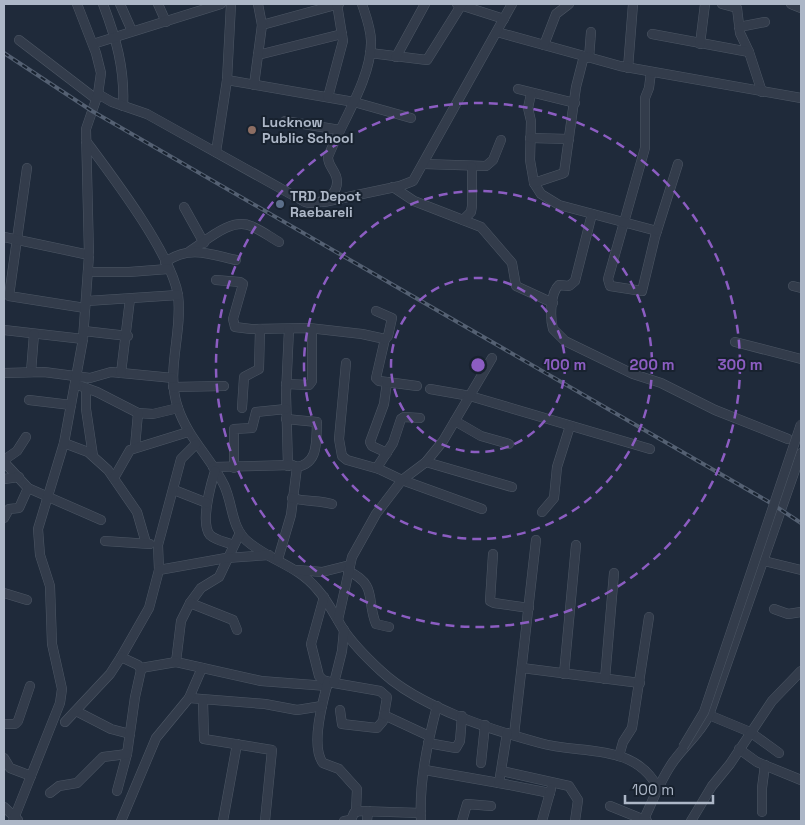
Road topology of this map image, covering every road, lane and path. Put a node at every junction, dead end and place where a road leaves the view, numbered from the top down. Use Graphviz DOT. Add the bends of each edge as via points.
graph roads {
  1 [pos="77,4"];
  2 [pos="103,4"];
  3 [pos="120,4"];
  4 [pos="158,4"];
  5 [pos="221,4"];
  6 [pos="231,4"];
  7 [pos="258,4"];
  8 [pos="338,4"];
  9 [pos="362,4"];
  10 [pos="425,4"];
  11 [pos="459,4"];
  12 [pos="512,4"];
  13 [pos="570,4"];
  14 [pos="633,4"];
  15 [pos="705,4"];
  16 [pos="725,4"];
  17 [pos="791,4"];
  18 [pos="741,6"];
  19 [pos="801,8"];
  20 [pos="504,19"];
  21 [pos="166,22"];
  22 [pos="765,22"];
  23 [pos="262,25"];
  24 [pos="739,27"];
  25 [pos="132,31"];
  26 [pos="497,32"];
  27 [pos="590,32"];
  28 [pos="342,34"];
  29 [pos="652,34"];
  30 [pos="115,36"];
  31 [pos="19,40"];
  32 [pos="93,44"];
  33 [pos="700,44"];
  34 [pos="544,45"];
  35 [pos="749,52"];
  36 [pos="370,53"];
  37 [pos="258,55"];
  38 [pos="396,57"];
  39 [pos="586,57"];
  40 [pos="628,68"];
  41 [pos="651,72"];
  42 [pos="227,80"];
  43 [pos="254,85"];
  44 [pos="518,89"];
  45 [pos="762,92"];
  46 [pos="531,94"];
  47 [pos="97,96"];
  48 [pos="328,97"];
  49 [pos="801,98"];
  50 [pos="354,102"];
  51 [pos="575,103"];
  52 [pos="123,106"];
  53 [pos="410,118"];
  54 [pos="284,121"];
  55 [pos="340,130"];
  56 [pos="530,138"];
  57 [pos="501,140"];
  58 [pos="569,140"];
  59 [pos="86,141"];
  60 [pos="216,152"];
  61 [pos="424,164"];
  62 [pos="678,164"];
  63 [pos="472,167"];
  64 [pos="27,168"];
  65 [pos="534,183"];
  66 [pos="393,188"];
  67 [pos="324,202"];
  68 [pos="184,207"];
  69 [pos="592,214"];
  70 [pos="464,220"];
  71 [pos="623,222"];
  72 [pos="657,231"];
  73 [pos="4,237"];
  74 [pos="17,239"];
  75 [pos="279,242"];
  76 [pos="204,243"];
  77 [pos="190,251"];
  78 [pos="89,254"];
  79 [pos="8,257"];
  80 [pos="236,260"];
  81 [pos="167,265"];
  82 [pos="88,272"];
  83 [pos="216,280"];
  84 [pos="178,296"];
  85 [pos="130,299"];
  86 [pos="553,303"];
  87 [pos="86,305"];
  88 [pos="376,310"];
  89 [pos="260,329"];
  90 [pos="289,329"];
  91 [pos="312,329"];
  92 [pos="4,330"];
  93 [pos="34,334"];
  94 [pos="84,335"];
  95 [pos="128,336"];
  96 [pos="385,339"];
  97 [pos="735,342"];
  98 [pos="492,358"];
  99 [pos="801,359"];
  100 [pos="346,363"];
  101 [pos="31,372"];
  102 [pos="4,373"];
  103 [pos="122,373"];
  104 [pos="75,380"];
  105 [pos="173,382"];
  106 [pos="387,382"];
  107 [pos="286,384"];
  108 [pos="224,386"];
  109 [pos="417,386"];
  110 [pos="86,388"];
  111 [pos="430,389"];
  112 [pos="470,396"];
  113 [pos="29,400"];
  114 [pos="71,405"];
  115 [pos="178,408"];
  116 [pos="242,408"];
  117 [pos="286,409"];
  118 [pos="138,413"];
  119 [pos="420,418"];
  120 [pos="286,419"];
  121 [pos="455,421"];
  122 [pos="801,424"];
  123 [pos="570,426"];
  124 [pos="188,432"];
  125 [pos="26,437"];
  126 [pos="788,439"];
  127 [pos="64,443"];
  128 [pos="196,444"];
  129 [pos="508,444"];
  130 [pos="135,447"];
  131 [pos="650,449"];
  132 [pos="387,453"];
  133 [pos="801,453"];
  134 [pos="93,456"];
  135 [pos="4,461"];
  136 [pos="426,462"];
  137 [pos="292,467"];
  138 [pos="234,468"];
  139 [pos="214,469"];
  140 [pos="379,469"];
  141 [pos="19,477"];
  142 [pos="114,478"];
  143 [pos="4,479"];
  144 [pos="402,480"];
  145 [pos="797,480"];
  146 [pos="512,487"];
  147 [pos="28,488"];
  148 [pos="174,490"];
  149 [pos="46,498"];
  150 [pos="292,498"];
  151 [pos="207,503"];
  152 [pos="332,504"];
  153 [pos="482,508"];
  154 [pos="542,512"];
  155 [pos="4,518"];
  156 [pos="101,520"];
  157 [pos="240,533"];
  158 [pos="536,540"];
  159 [pos="106,541"];
  160 [pos="146,543"];
  161 [pos="158,545"];
  162 [pos="232,545"];
  163 [pos="576,545"];
  164 [pos="493,554"];
  165 [pos="274,557"];
  166 [pos="226,558"];
  167 [pos="764,561"];
  168 [pos="349,568"];
  169 [pos="159,570"];
  170 [pos="297,570"];
  171 [pos="801,570"];
  172 [pos="614,573"];
  173 [pos="4,592"];
  174 [pos="324,597"];
  175 [pos="27,600"];
  176 [pos="190,603"];
  177 [pos="529,608"];
  178 [pos="774,609"];
  179 [pos="801,612"];
  180 [pos="649,617"];
  181 [pos="338,620"];
  182 [pos="389,627"];
  183 [pos="237,630"];
  184 [pos="344,630"];
  185 [pos="121,657"];
  186 [pos="176,662"];
  187 [pos="141,668"];
  188 [pos="202,668"];
  189 [pos="522,668"];
  190 [pos="801,670"];
  191 [pos="564,674"];
  192 [pos="605,679"];
  193 [pos="330,684"];
  194 [pos="640,684"];
  195 [pos="30,686"];
  196 [pos="189,698"];
  197 [pos="203,700"];
  198 [pos="322,706"];
  199 [pos="436,706"];
  200 [pos="340,710"];
  201 [pos="76,711"];
  202 [pos="709,715"];
  203 [pos="384,716"];
  204 [pos="462,716"];
  205 [pos="65,722"];
  206 [pos="4,724"];
  207 [pos="485,725"];
  208 [pos="750,732"];
  209 [pos="130,734"];
  210 [pos="511,734"];
  211 [pos="429,739"];
  212 [pos="237,744"];
  213 [pos="739,749"];
  214 [pos="127,754"];
  215 [pos="779,754"];
  216 [pos="619,756"];
  217 [pos="4,758"];
  218 [pos="674,761"];
  219 [pos="481,763"];
  220 [pos="765,765"];
  221 [pos="425,770"];
  222 [pos="502,771"];
  223 [pos="32,776"];
  224 [pos="801,780"];
  225 [pos="552,782"];
  226 [pos="499,783"];
  227 [pos="658,788"];
  228 [pos="117,791"];
  229 [pos="550,793"];
  230 [pos="50,794"];
  231 [pos="492,806"];
  232 [pos="610,806"];
  233 [pos="4,807"];
  234 [pos="368,811"];
  235 [pos="356,812"];
  236 [pos="762,812"];
  237 [pos="421,817"];
  238 [pos="16,820"];
  239 [pos="121,821"];
  240 [pos="223,821"];
  241 [pos="265,821"];
  242 [pos="344,821"];
  243 [pos="367,821"];
  244 [pos="462,821"];
  245 [pos="542,821"];
  246 [pos="575,821"];
  247 [pos="644,821"];
  248 [pos="691,821"];
  1 -- 32 [label="street"];
  2 -- 30 [label="street"];
  3 -- 25 [label="street"];
  4 -- 21 [label="street"];
  5 -- 21 [label="street"];
  6 -- 42 [label="street"];
  7 -- 23 [label="street"];
  8 -- 23 [label="street"];
  8 -- 28 [label="street"];
  9 -- 36 [label="street" via="371,35"];
  10 -- 38 [label="street"];
  11 -- 20 [label="street"];
  11 -- 38 [label="street" via="427,60"];
  12 -- 20 [label="street"];
  13 -- 34 [label="street" via="556,14"];
  14 -- 40 [label="street"];
  15 -- 33 [label="street"];
  16 -- 18 [label="street"];
  17 -- 19 [label="street"];
  18 -- 24 [label="street"];
  20 -- 26 [label="street"];
  21 -- 25 [label="street"];
  22 -- 24 [label="street"];
  23 -- 37 [label="street"];
  24 -- 35 [label="street"];
  25 -- 30 [label="street"];
  26 -- 34 [label="street"];
  26 -- 61 [label="street"];
  27 -- 39 [label="street"];
  28 -- 37 [label="street"];
  28 -- 48 [label="street"];
  29 -- 33 [label="street"];
  30 -- 32 [label="street"];
  30 -- 52 [label="street" via="123,71"];
  31 -- 47 [label="street"];
  32 -- 47 [label="street" via="101,73"];
  33 -- 35 [label="street"];
  34 -- 39 [label="street"];
  35 -- 45 [label="street"];
  36 -- 38 [label="street"];
  36 -- 50 [label="street"];
  37 -- 43 [label="street"];
  39 -- 40 [label="street"];
  39 -- 51 [label="street"];
  40 -- 41 [label="street"];
  41 -- 45 [label="street"];
  41 -- 71 [label="street" via="645,98 645,148"];
  42 -- 43 [label="street"];
  42 -- 60 [label="street"];
  43 -- 48 [label="street"];
  44 -- 46 [label="street"];
  45 -- 49 [label="street"];
  46 -- 51 [label="street"];
  46 -- 56 [label="street" via="528,108 532,121"];
  47 -- 52 [label="street"];
  47 -- 59 [label="street" via="88,122"];
  48 -- 50 [label="street"];
  50 -- 53 [label="street"];
  50 -- 55 [label="street"];
  51 -- 58 [label="street"];
  52 -- 60 [label="street" via="147,114"];
  54 -- 55 [label="street"];
  55 -- 67 [label="street" via="327,160 336,176 336,184"];
  56 -- 58 [label="street"];
  56 -- 65 [label="street"];
  57 -- 63 [label="street" via="491,164"];
  58 -- 65 [label="street" via="564,173"];
  59 -- 78 [label="street"];
  59 -- 81 [label="street" via="126,196"];
  60 -- 67 [label="street" via="305,202"];
  61 -- 63 [label="street"];
  61 -- 66 [label="street" via="413,181"];
  62 -- 72 [label="street"];
  63 -- 70 [label="street" via="472,206"];
  64 -- 74 [label="street"];
  65 -- 69 [label="street" via="542,194 559,205"];
  66 -- 67 [label="street"];
  66 -- 70 [label="street" via="414,201"];
  68 -- 76 [label="street"];
  69 -- 71 [label="street"];
  69 -- 86 [label="street" via="575,281 569,286 556,288"];
  70 -- 86 [label="street" via="481,227 509,258 516,286"];
  71 -- 72 [label="street"];
  71 -- 72 [label="street" via="608,279 612,287 642,291"];
  73 -- 74 [label="street"];
  74 -- 78 [label="street"];
  74 -- 79 [label="street"];
  75 -- 76 [label="street" via="250,225 242,224 224,230"];
  76 -- 77 [label="street"];
  77 -- 80 [label="street"];
  77 -- 81 [label="street" via="175,255"];
  78 -- 82 [label="street"];
  79 -- 87 [label="street" via="8,293 11,298"];
  81 -- 82 [label="street" via="129,272"];
  81 -- 84 [label="street"];
  82 -- 87 [label="street"];
  83 -- 89 [label="street" via="242,282 244,286 236,306 234,325"];
  84 -- 85 [label="street"];
  84 -- 105 [label="street"];
  85 -- 87 [label="street"];
  85 -- 95 [label="street"];
  86 -- 126 [label="street" via="553,329 565,341 633,374 661,383 706,406"];
  87 -- 94 [label="street"];
  88 -- 96 [label="street" via="392,318"];
  89 -- 90 [label="street"];
  89 -- 116 [label="street" via="259,369 244,377"];
  90 -- 91 [label="street"];
  90 -- 107 [label="street"];
  91 -- 96 [label="street"];
  91 -- 107 [label="street" via="312,381 309,385"];
  92 -- 93 [label="street"];
  93 -- 94 [label="street"];
  93 -- 101 [label="street"];
  94 -- 95 [label="street"];
  94 -- 104 [label="street"];
  95 -- 103 [label="street"];
  96 -- 106 [label="street" via="376,378"];
  97 -- 99 [label="street"];
  98 -- 112 [label="street"];
  100 -- 140 [label="street" via="339,439 342,456"];
  101 -- 102 [label="street"];
  101 -- 104 [label="street" via="56,372"];
  103 -- 104 [label="street" via="111,372"];
  103 -- 105 [label="street"];
  104 -- 110 [label="street"];
  104 -- 114 [label="street"];
  105 -- 108 [label="street"];
  105 -- 115 [label="street"];
  106 -- 109 [label="street"];
  106 -- 132 [label="street" via="384,404 370,442"];
  107 -- 117 [label="street"];
  110 -- 118 [label="street"];
  110 -- 134 [label="street"];
  111 -- 112 [label="street"];
  112 -- 121 [label="street"];
  112 -- 123 [label="street"];
  113 -- 114 [label="street"];
  114 -- 127 [label="street"];
  115 -- 118 [label="street" via="153,414"];
  115 -- 124 [label="street"];
  117 -- 120 [label="street"];
  117 -- 138 [label="street" via="256,412 251,429 234,429"];
  118 -- 130 [label="street"];
  119 -- 132 [label="street" via="400,419"];
  120 -- 137 [label="street"];
  120 -- 137 [label="street" via="317,422 313,458 308,464"];
  121 -- 129 [label="street" via="481,436"];
  121 -- 136 [label="street"];
  122 -- 218 [label="street, bridge" via="704,712"];
  123 -- 131 [label="street"];
  123 -- 154 [label="street" via="557,467 554,498"];
  124 -- 128 [label="street"];
  124 -- 130 [label="street"];
  125 -- 135 [label="street" via="17,451"];
  127 -- 134 [label="street"];
  127 -- 149 [label="street"];
  128 -- 139 [label="street"];
  128 -- 148 [label="street" via="180,460"];
  130 -- 142 [label="street" via="127,453"];
  132 -- 140 [label="street"];
  133 -- 145 [label="street"];
  134 -- 142 [label="street"];
  135 -- 141 [label="street"];
  136 -- 144 [label="street"];
  136 -- 146 [label="street"];
  137 -- 138 [label="street"];
  137 -- 150 [label="street"];
  138 -- 139 [label="street"];
  139 -- 151 [label="street"];
  139 -- 157 [label="street" via="227,491"];
  140 -- 144 [label="street"];
  141 -- 143 [label="street"];
  141 -- 147 [label="street"];
  142 -- 160 [label="street" via="137,512"];
  144 -- 153 [label="street"];
  144 -- 168 [label="street" via="376,514"];
  145 -- 167 [label="street"];
  147 -- 149 [label="street"];
  147 -- 155 [label="street" via="19,508 9,509"];
  148 -- 151 [label="street"];
  148 -- 161 [label="street"];
  149 -- 156 [label="street"];
  149 -- 223 [label="street" via="38,529 38,546 50,586 52,644 62,689 60,703"];
  150 -- 152 [label="street"];
  150 -- 165 [label="street" via="291,515"];
  151 -- 162 [label="street" via="210,535"];
  157 -- 162 [label="street"];
  157 -- 165 [label="street" via="249,543"];
  158 -- 177 [label="street"];
  159 -- 160 [label="street"];
  160 -- 161 [label="street"];
  161 -- 169 [label="street"];
  162 -- 166 [label="street"];
  163 -- 191 [label="street"];
  164 -- 177 [label="street" via="491,603"];
  165 -- 166 [label="street"];
  165 -- 170 [label="street"];
  166 -- 169 [label="street"];
  166 -- 176 [label="street" via="218,576 201,588"];
  167 -- 171 [label="street"];
  167 -- 202 [label="street"];
  168 -- 170 [label="street" via="322,572"];
  168 -- 181 [label="street"];
  168 -- 182 [label="street" via="366,583 376,624"];
  169 -- 185 [label="street" via="149,608"];
  170 -- 174 [label="street"];
  172 -- 192 [label="street"];
  173 -- 175 [label="street"];
  174 -- 181 [label="street"];
  174 -- 193 [label="street" via="311,644 319,676"];
  176 -- 183 [label="street" via="233,620"];
  176 -- 186 [label="street" via="182,621"];
  177 -- 189 [label="street"];
  178 -- 179 [label="street" via="788,614"];
  180 -- 194 [label="street"];
  181 -- 184 [label="street"];
  184 -- 193 [label="street" via="342,651"];
  184 -- 199 [label="street" via="381,671"];
  185 -- 187 [label="street"];
  185 -- 201 [label="street"];
  186 -- 187 [label="street"];
  186 -- 188 [label="street"];
  187 -- 209 [label="street"];
  188 -- 193 [label="street" via="261,681"];
  188 -- 196 [label="street"];
  189 -- 191 [label="street"];
  189 -- 210 [label="street"];
  190 -- 208 [label="street" via="772,701"];
  191 -- 192 [label="street"];
  192 -- 194 [label="street"];
  193 -- 198 [label="street"];
  193 -- 203 [label="street" via="385,694"];
  194 -- 216 [label="street" via="632,728"];
  195 -- 206 [label="street" via="18,721"];
  196 -- 197 [label="street"];
  196 -- 239 [label="street" via="159,734"];
  197 -- 198 [label="street" via="265,704 297,710"];
  197 -- 212 [label="street" via="204,738"];
  198 -- 235 [label="street" via="320,760 339,769 356,789"];
  199 -- 204 [label="street"];
  199 -- 211 [label="street"];
  200 -- 203 [label="street" via="342,724 374,729 380,727"];
  201 -- 205 [label="street"];
  201 -- 209 [label="street" via="111,729"];
  202 -- 208 [label="street"];
  202 -- 218 [label="street" via="701,731"];
  203 -- 211 [label="street"];
  204 -- 207 [label="street"];
  204 -- 211 [label="street" via="460,741 456,748"];
  207 -- 210 [label="street"];
  207 -- 219 [label="street"];
  208 -- 213 [label="street"];
  208 -- 215 [label="street"];
  209 -- 214 [label="street"];
  210 -- 216 [label="street" via="550,746"];
  210 -- 222 [label="street"];
  211 -- 221 [label="street"];
  212 -- 240 [label="street"];
  212 -- 241 [label="street" via="270,749 273,753"];
  213 -- 220 [label="street"];
  213 -- 248 [label="street"];
  214 -- 228 [label="street"];
  214 -- 230 [label="street" via="103,757 77,782 59,786"];
  216 -- 227 [label="street" via="647,770"];
  217 -- 223 [label="street" via="10,768"];
  218 -- 227 [label="street"];
  220 -- 224 [label="street"];
  220 -- 236 [label="street"];
  221 -- 226 [label="street"];
  221 -- 237 [label="street" via="421,784"];
  222 -- 225 [label="street"];
  222 -- 226 [label="street"];
  223 -- 238 [label="street"];
  225 -- 229 [label="street"];
  225 -- 246 [label="street" via="569,786 576,794 578,809"];
  226 -- 229 [label="street"];
  227 -- 247 [label="street"];
  229 -- 245 [label="street"];
  231 -- 244 [label="street" via="467,804"];
  232 -- 247 [label="street"];
  233 -- 238 [label="street"];
  234 -- 235 [label="street"];
  234 -- 237 [label="street"];
  234 -- 243 [label="street"];
  235 -- 242 [label="street" via="352,819"];
}
